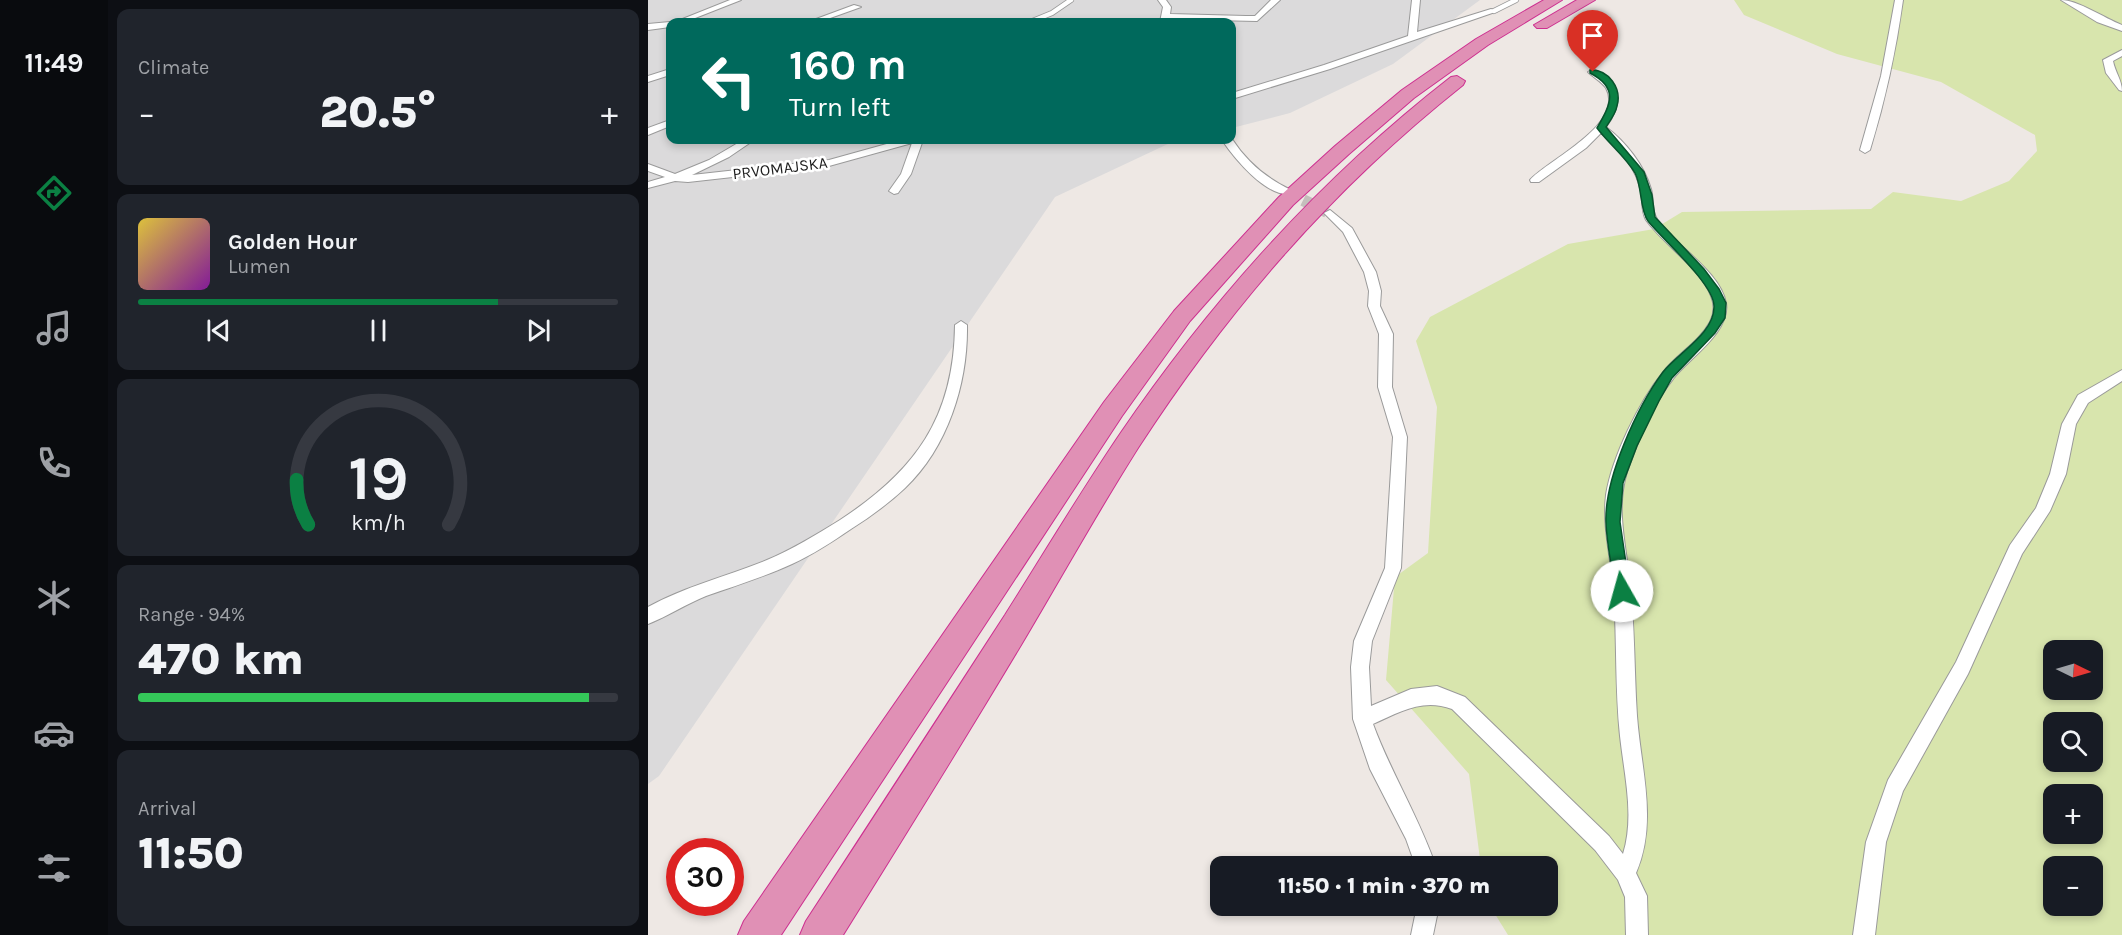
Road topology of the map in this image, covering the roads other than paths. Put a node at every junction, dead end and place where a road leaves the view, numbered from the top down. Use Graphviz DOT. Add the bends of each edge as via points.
graph roads {
  1 [pos="737,0"];
  2 [pos="1071,0"];
  3 [pos="1162,0"];
  4 [pos="1276,0"];
  5 [pos="1416,0"];
  6 [pos="1516,0"];
  7 [pos="1555,0"];
  8 [pos="1588,0"];
  9 [pos="1899,0"];
  10 [pos="2065,0"];
  11 [pos="857,7"];
  12 [pos="1494,11"];
  13 [pos="690,18"];
  14 [pos="824,18"];
  15 [pos="1040,18"];
  16 [pos="1165,18"];
  17 [pos="1236,19"];
  18 [pos="666,25"];
  19 [pos="648,27"];
  20 [pos="2122,28"];
  21 [pos="1412,37"];
  22 [pos="2122,53"];
  23 [pos="1593,72"];
  24 [pos="666,73"];
  25 [pos="648,79"];
  26 [pos="2122,88"];
  27 [pos="1236,95"];
  28 [pos="666,125"];
  29 [pos="1602,128"];
  30 [pos="648,132"];
  31 [pos="742,144"];
  32 [pos="898,144"];
  33 [pos="917,144"];
  34 [pos="1230,144"];
  35 [pos="1865,150"];
  36 [pos="648,166"];
  37 [pos="676,178"];
  38 [pos="1535,180"];
  39 [pos="648,185"];
  40 [pos="894,191"];
  41 [pos="1287,192"];
  42 [pos="1330,213"];
  43 [pos="961,325"];
  44 [pos="2122,375"];
  45 [pos="648,616"];
  46 [pos="1362,719"];
  47 [pos="1422,856"];
  48 [pos="1625,873"];
  49 [pos="1426,916"];
  50 [pos="758,935"];
  51 [pos="820,935"];
  52 [pos="1422,935"];
  53 [pos="1637,935"];
  54 [pos="1864,935"];
  1 -- 13 [label="street"];
  2 -- 15 [label="lane"];
  3 -- 16 [label="street" via="1167,7"];
  4 -- 17 [label="street" via="1257,18"];
  5 -- 21 [label="street"];
  6 -- 12 [label="lane"];
  7 -- 50 [label="highway" via="1482,42 1408,94 1350,142 1286,201 1182,316 1113,409"];
  8 -- 51 [label="highway" via="1502,48 1430,101 1306,214 1259,266 1214,321 1143,421"];
  9 -- 35 [label="street" via="1878,107"];
  10 -- 20 [label="street"];
  11 -- 14 [label="street"];
  12 -- 21 [label="street"];
  18 -- 19 [label="street"];
  21 -- 27 [label="street"];
  22 -- 26 [label="street" via="2108,60 2111,73"];
  23 -- 29 [label="street" via="1613,87 1613,108"];
  24 -- 25 [label="street"];
  28 -- 30 [label="street"];
  29 -- 38 [label="street"];
  29 -- 48 [label="street" via="1639,172 1650,218 1700,272 1720,303 1715,324 1668,375 1653,400 1616,483 1613,522 1624,608 1628,719 1638,829 1635,850"];
  31 -- 37 [label="street"];
  32 -- 37 [label="street, PRVOMAJSKA" via="830,163"];
  33 -- 40 [label="street" via="906,174"];
  34 -- 41 [label="street" via="1251,170"];
  36 -- 37 [label="street, PRVOMAJSKA"];
  37 -- 39 [label="street"];
  42 -- 46 [label="street" via="1348,230 1370,272 1374,306 1386,334 1385,387 1400,437 1393,568 1363,641"];
  43 -- 45 [label="street" via="959,371 944,413 909,474 835,531 789,558 693,593"];
  44 -- 54 [label="street" via="2083,399 2069,424 2058,474 2042,511 2016,550 1962,668 1895,787 1876,842"];
  46 -- 47 [label="street" via="1377,762"];
  46 -- 48 [label="street" via="1411,698 1437,695 1458,703 1602,843"];
  48 -- 53 [label="street" via="1635,896"];
  49 -- 52 [label="street"];
}
